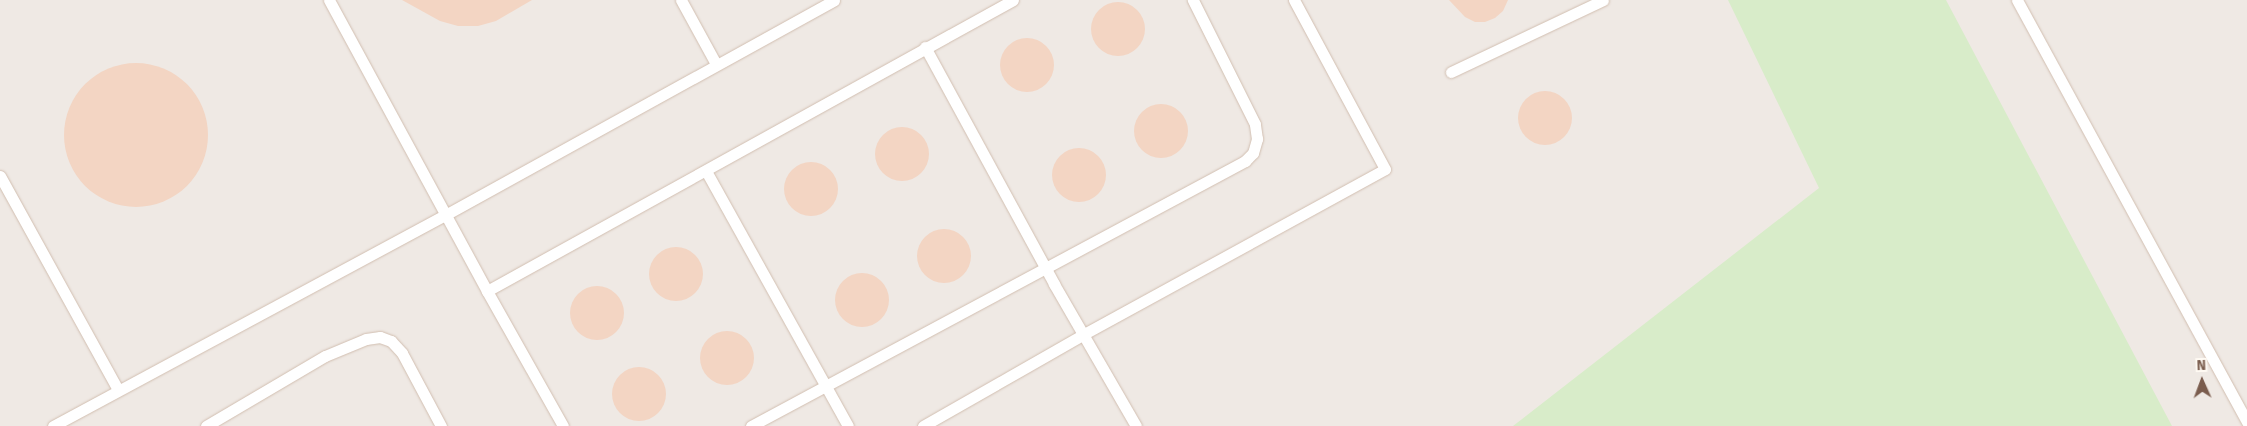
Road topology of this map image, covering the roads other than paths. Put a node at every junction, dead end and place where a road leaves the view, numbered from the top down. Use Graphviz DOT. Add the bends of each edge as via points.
graph roads {
  1 [pos="329,0"];
  2 [pos="681,0"];
  3 [pos="834,0"];
  4 [pos="1013,0"];
  5 [pos="1193,0"];
  6 [pos="1294,0"];
  7 [pos="1603,0"];
  8 [pos="2017,0"];
  9 [pos="926,47"];
  10 [pos="716,64"];
  11 [pos="1451,72"];
  12 [pos="706,171"];
  13 [pos="0,176"];
  14 [pos="447,214"];
  15 [pos="1046,268"];
  16 [pos="486,291"];
  17 [pos="1084,334"];
  18 [pos="824,386"];
  19 [pos="118,390"];
  20 [pos="2247,422"];
  21 [pos="53,426"];
  22 [pos="206,426"];
  23 [pos="441,426"];
  24 [pos="563,426"];
  25 [pos="751,426"];
  26 [pos="848,426"];
  27 [pos="923,426"];
  28 [pos="1136,426"];
  1 -- 14 [label="lane"];
  2 -- 10 [label="lane"];
  3 -- 10 [label="lane"];
  4 -- 9 [label="lane"];
  5 -- 15 [label="lane" via="1255,124 1257,139 1253,153 1245,161"];
  6 -- 17 [label="lane" via="1386,169"];
  7 -- 11 [label="lane"];
  8 -- 20 [label="lane"];
  9 -- 12 [label="lane"];
  9 -- 15 [label="lane"];
  10 -- 14 [label="lane"];
  12 -- 16 [label="lane"];
  12 -- 18 [label="lane"];
  13 -- 19 [label="lane"];
  14 -- 16 [label="lane"];
  14 -- 19 [label="lane"];
  15 -- 17 [label="lane"];
  15 -- 18 [label="lane"];
  16 -- 24 [label="lane"];
  17 -- 27 [label="lane"];
  17 -- 28 [label="lane"];
  18 -- 25 [label="lane"];
  18 -- 26 [label="lane"];
  19 -- 21 [label="lane"];
  22 -- 23 [label="lane" via="325,356 366,339 380,337 391,341 402,353"];
}
